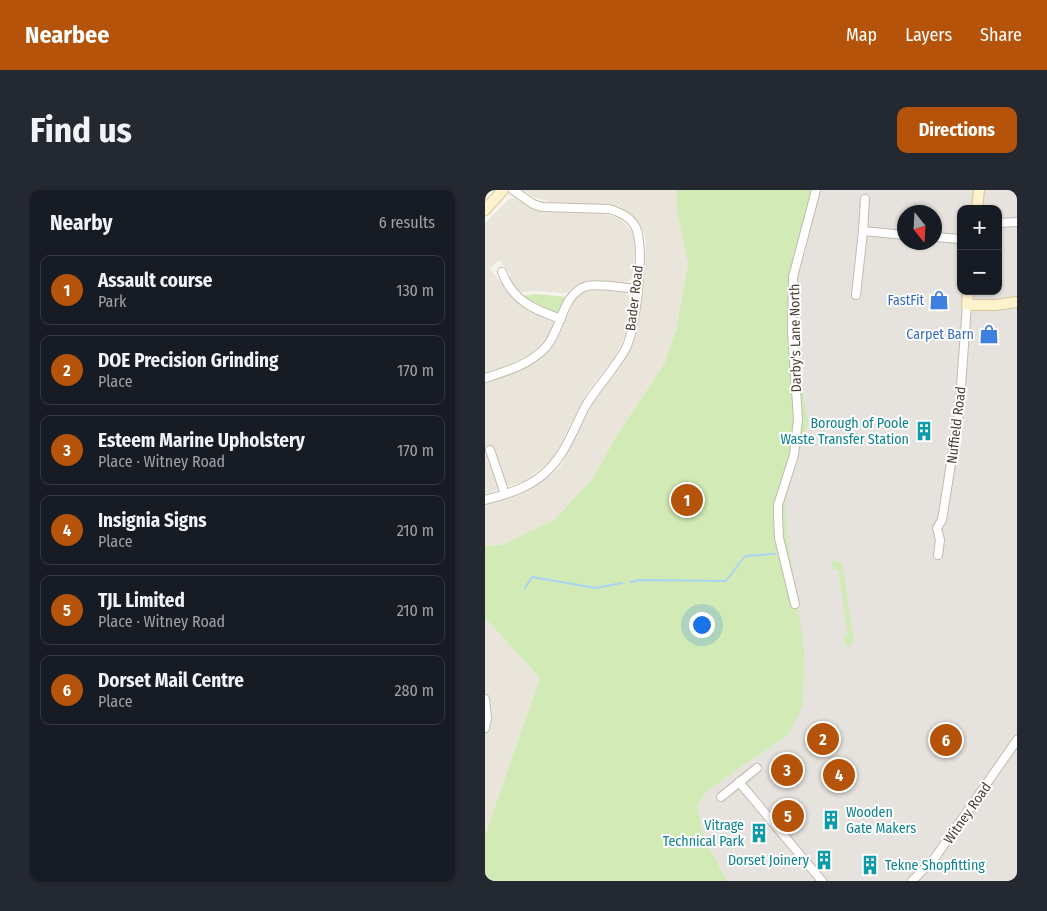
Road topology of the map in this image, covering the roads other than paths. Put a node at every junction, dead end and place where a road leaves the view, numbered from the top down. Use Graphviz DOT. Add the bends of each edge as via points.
graph roads {
  1 [pos="503,190"];
  2 [pos="513,190"];
  3 [pos="816,190"];
  4 [pos="979,190"];
  5 [pos="865,199"];
  6 [pos="977,205"];
  7 [pos="485,210"];
  8 [pos="1017,222"];
  9 [pos="1002,223"];
  10 [pos="863,231"];
  11 [pos="897,234"];
  12 [pos="942,238"];
  13 [pos="957,239"];
  14 [pos="501,272"];
  15 [pos="637,289"];
  16 [pos="855,295"];
  17 [pos="968,295"];
  18 [pos="1017,302"];
  19 [pos="967,305"];
  20 [pos="561,319"];
  21 [pos="485,378"];
  22 [pos="491,450"];
  23 [pos="505,494"];
  24 [pos="485,500"];
  25 [pos="938,555"];
  26 [pos="795,604"];
  27 [pos="485,699"];
  28 [pos="485,728"];
  29 [pos="1017,740"];
  30 [pos="757,768"];
  31 [pos="739,782"];
  32 [pos="721,797"];
  33 [pos="822,881"];
  34 [pos="912,881"];
  1 -- 7 [label="street"];
  2 -- 15 [label="street, Bader Road" via="542,207 609,209 627,217 636,228 640,247"];
  3 -- 26 [label="street, Darby's Lane North" via="793,277 792,331 798,419 795,455 778,510 779,538"];
  4 -- 6 [label="street"];
  5 -- 10 [label="street"];
  8 -- 9 [label="street"];
  10 -- 11 [label="street"];
  10 -- 16 [label="street"];
  12 -- 13 [label="street"];
  14 -- 20 [label="street" via="506,284 520,300"];
  15 -- 20 [label="street" via="589,286 571,296"];
  15 -- 23 [label="street, Bader Road" via="635,318 627,346 593,394 564,451 540,478"];
  17 -- 19 [label="street, Nuffield Road"];
  18 -- 19 [label="street"];
  19 -- 25 [label="street, Nuffield Road" via="959,414 943,520 937,528 940,540"];
  20 -- 21 [label="street" via="552,339 531,360"];
  22 -- 23 [label="street"];
  23 -- 24 [label="street, Bader Road"];
  27 -- 28 [label="street"];
  29 -- 34 [label="street, Witney Road" via="934,859"];
  30 -- 31 [label="street"];
  31 -- 32 [label="street"];
  31 -- 33 [label="street"];
}
